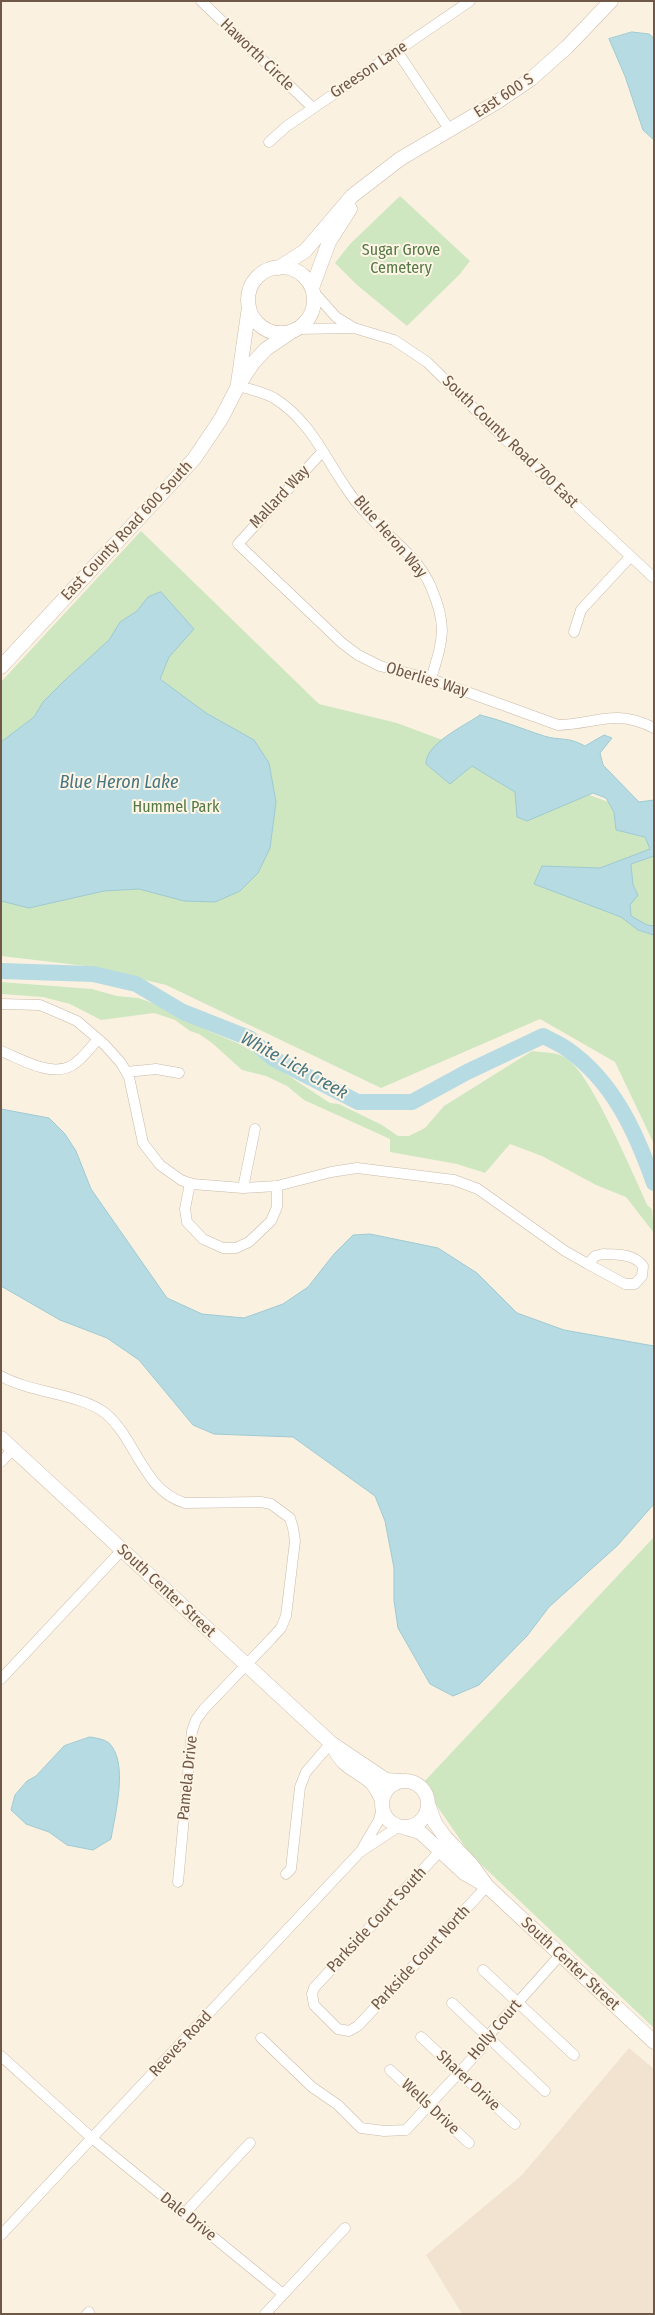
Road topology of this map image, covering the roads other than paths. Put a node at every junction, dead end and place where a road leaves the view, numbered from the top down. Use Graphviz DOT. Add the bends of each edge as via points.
graph roads {
  1 [pos="201,1"];
  2 [pos="470,1"];
  3 [pos="611,1"];
  4 [pos="397,51"];
  5 [pos="313,108"];
  6 [pos="449,129"];
  7 [pos="269,142"];
  8 [pos="382,173"];
  9 [pos="278,268"];
  10 [pos="312,289"];
  11 [pos="249,307"];
  12 [pos="354,328"];
  13 [pos="294,331"];
  14 [pos="238,386"];
  15 [pos="323,451"];
  16 [pos="238,544"];
  17 [pos="630,557"];
  18 [pos="654,578"];
  19 [pos="574,632"];
  20 [pos="1,667"];
  21 [pos="430,679"];
  22 [pos="654,728"];
  23 [pos="1,1004"];
  24 [pos="98,1039"];
  25 [pos="1,1051"];
  26 [pos="126,1072"];
  27 [pos="179,1073"];
  28 [pos="256,1129"];
  29 [pos="190,1183"];
  30 [pos="277,1186"];
  31 [pos="244,1188"];
  32 [pos="588,1264"];
  33 [pos="1,1376"];
  34 [pos="1,1438"];
  35 [pos="13,1449"];
  36 [pos="1,1462"];
  37 [pos="122,1550"];
  38 [pos="246,1665"];
  39 [pos="1,1679"];
  40 [pos="331,1743"];
  41 [pos="400,1781"];
  42 [pos="382,1804"];
  43 [pos="428,1804"];
  44 [pos="402,1827"];
  45 [pos="440,1851"];
  46 [pos="360,1852"];
  47 [pos="286,1874"];
  48 [pos="178,1882"];
  49 [pos="487,1886"];
  50 [pos="561,1954"];
  51 [pos="484,1970"];
  52 [pos="518,2002"];
  53 [pos="452,2003"];
  54 [pos="355,2029"];
  55 [pos="488,2036"];
  56 [pos="421,2037"];
  57 [pos="261,2038"];
  58 [pos="654,2042"];
  59 [pos="574,2055"];
  60 [pos="1,2056"];
  61 [pos="390,2070"];
  62 [pos="459,2072"];
  63 [pos="545,2091"];
  64 [pos="429,2107"];
  65 [pos="515,2124"];
  66 [pos="93,2139"];
  67 [pos="250,2143"];
  68 [pos="469,2143"];
  69 [pos="184,2214"];
  70 [pos="345,2228"];
  71 [pos="1,2235"];
  72 [pos="283,2294"];
  73 [pos="265,2314"];
  1 -- 5 [label="street, Haworth Circle"];
  2 -- 4 [label="street, Greeson Lane"];
  3 -- 6 [label="street, East 600 S" via="568,47 531,80"];
  4 -- 5 [label="street, Greeson Lane"];
  4 -- 6 [label="street"];
  5 -- 7 [label="street, Greeson Lane"];
  6 -- 8 [label="street, East 600 S"];
  8 -- 9 [label="street" via="352,196 305,251"];
  8 -- 10 [label="street" via="334,233"];
  9 -- 10 [label="street" via="296,271"];
  9 -- 11 [label="street" via="266,271 257,279 250,290"];
  10 -- 12 [label="street, South County Road 700 East" via="335,315"];
  10 -- 13 [label="street" via="314,302 311,314"];
  11 -- 13 [label="street" via="264,328 275,332"];
  11 -- 14 [label="street, East County Road 600 South"];
  12 -- 13 [label="street, South County Road 700 East"];
  12 -- 17 [label="street, South County Road 700 East" via="394,340 427,362"];
  13 -- 14 [label="street, East County Road 600 South" via="260,355"];
  14 -- 15 [label="street, Blue Heron Way" via="274,398 308,430"];
  14 -- 20 [label="street, East County Road 600 South" via="194,459"];
  15 -- 16 [label="street, Mallard Way"];
  15 -- 21 [label="street, Blue Heron Way" via="360,506 408,554 432,588 444,631"];
  16 -- 21 [label="street, Oberlies Way" via="358,655 380,666"];
  17 -- 18 [label="street, South County Road 700 East"];
  17 -- 19 [label="street" via="581,610"];
  21 -- 22 [label="street, Oberlies Way" via="558,725 612,716 630,718"];
  23 -- 24 [label="street" via="40,1005 77,1021"];
  24 -- 25 [label="street" via="76,1063 62,1069 52,1070"];
  24 -- 26 [label="street"];
  26 -- 27 [label="street" via="156,1069"];
  26 -- 29 [label="street" via="143,1143 160,1165"];
  28 -- 31 [label="street"];
  29 -- 30 [label="street" via="184,1209 187,1222 203,1239 213,1245 230,1248 249,1242 271,1221 277,1207"];
  29 -- 31 [label="street"];
  30 -- 31 [label="street"];
  30 -- 32 [label="street" via="356,1168 460,1182 478,1189 564,1251"];
  32 -- 32 [label="street" via="624,1284 635,1284 642,1276 643,1266 629,1256 603,1254 595,1256"];
  33 -- 38 [label="street, Pamela Drive" via="103,1412 116,1424 156,1485 175,1500 184,1503 262,1502 272,1504 290,1518 295,1541 286,1616 281,1628"];
  34 -- 35 [label="street, South Center Street"];
  35 -- 36 [label="street"];
  35 -- 37 [label="street, South Center Street"];
  37 -- 38 [label="street, South Center Street"];
  37 -- 39 [label="street"];
  38 -- 40 [label="street, South Center Street"];
  38 -- 48 [label="street, Pamela Drive" via="200,1714 192,1731"];
  40 -- 41 [label="street, South Center Street" via="386,1780"];
  40 -- 42 [label="street, South Center Street" via="339,1759 373,1784"];
  40 -- 47 [label="street" via="301,1781 291,1869"];
  41 -- 42 [label="street" via="388,1788"];
  41 -- 43 [label="street" via="420,1786"];
  42 -- 44 [label="street" via="387,1820"];
  42 -- 46 [label="street, Reeves Road" via="379,1820"];
  43 -- 44 [label="street" via="424,1818 413,1826"];
  43 -- 49 [label="street, South Center Street" via="445,1838"];
  44 -- 45 [label="street, South Center Street" via="420,1832"];
  44 -- 46 [label="street, Reeves Road"];
  45 -- 49 [label="street, South Center Street" via="464,1873"];
  45 -- 54 [label="street, Parkside Court South" via="314,1988 312,2000 316,2008 338,2029"];
  46 -- 66 [label="street, Reeves Road"];
  49 -- 50 [label="street, South Center Street"];
  49 -- 54 [label="street, Parkside Court North"];
  50 -- 52 [label="street, Holly Court"];
  50 -- 58 [label="street, South Center Street"];
  51 -- 52 [label="street"];
  52 -- 55 [label="street, Holly Court"];
  52 -- 59 [label="street"];
  53 -- 55 [label="street"];
  55 -- 62 [label="street, Holly Court" via="480,2050"];
  55 -- 63 [label="street"];
  56 -- 62 [label="street, Sharer Drive"];
  57 -- 64 [label="street, Holly Court" via="361,2128 406,2130"];
  60 -- 66 [label="street, Dale Drive"];
  61 -- 64 [label="street, Wells Drive"];
  62 -- 64 [label="street, Holly Court"];
  62 -- 65 [label="street, Sharer Drive"];
  64 -- 68 [label="street, Wells Drive"];
  66 -- 69 [label="street, Dale Drive"];
  66 -- 71 [label="street, Reeves Road"];
  67 -- 69 [label="street"];
  69 -- 72 [label="street, Dale Drive"];
  70 -- 72 [label="street"];
  72 -- 73 [label="street"];
}
